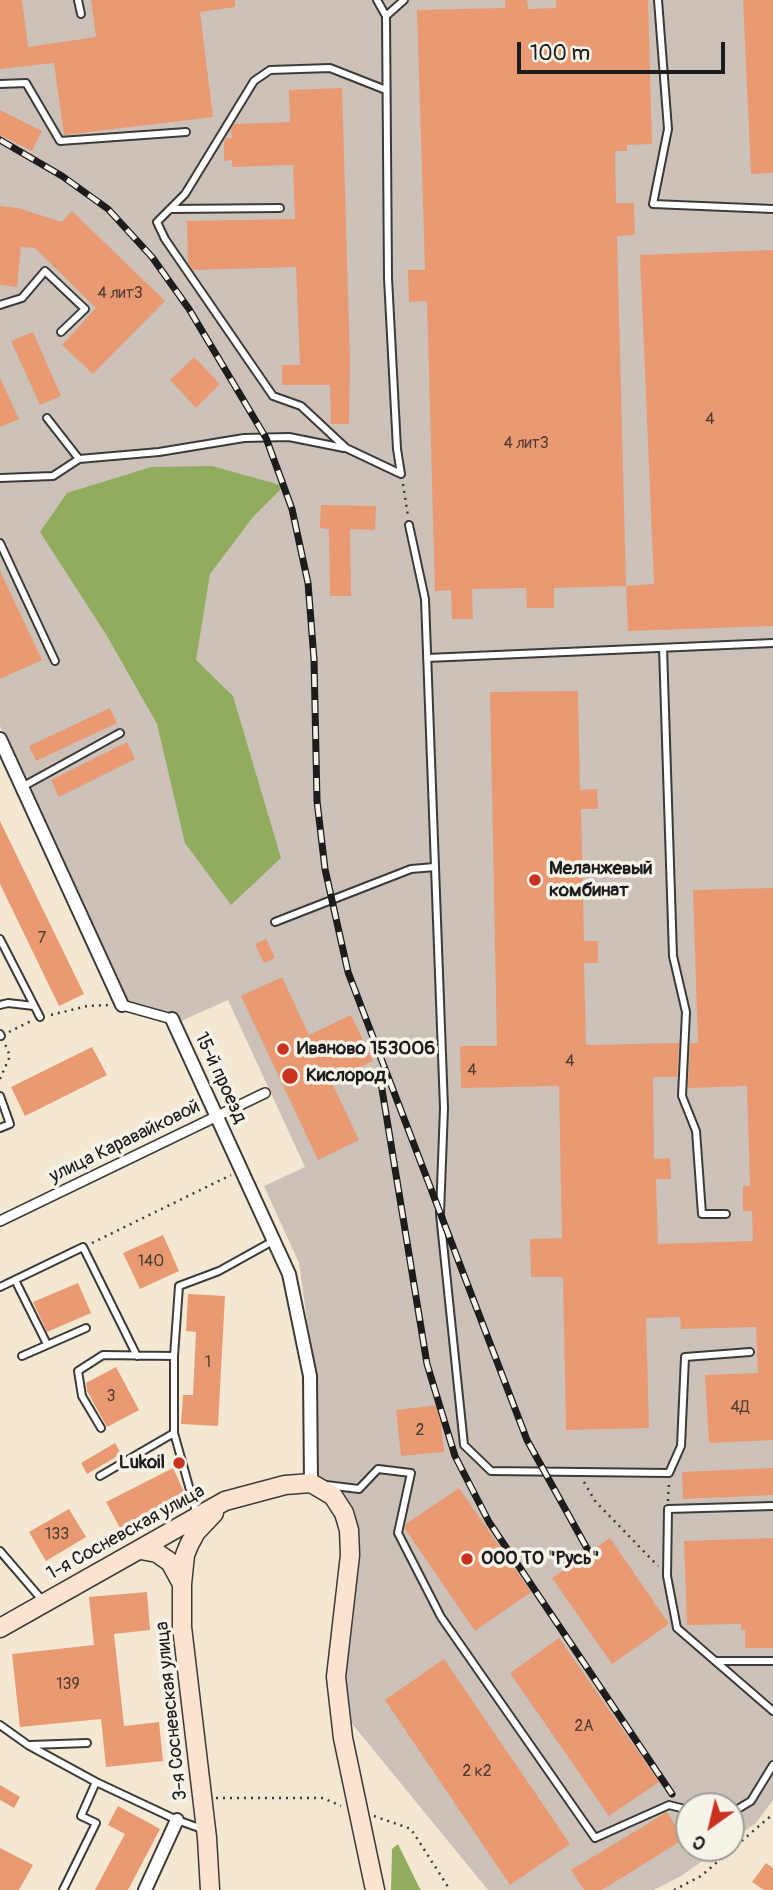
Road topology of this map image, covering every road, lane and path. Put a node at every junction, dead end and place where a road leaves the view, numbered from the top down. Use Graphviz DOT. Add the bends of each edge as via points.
graph roads {
  1 [pos="78,0"];
  2 [pos="377,0"];
  3 [pos="404,0"];
  4 [pos="659,0"];
  5 [pos="80,15"];
  6 [pos="386,16"];
  7 [pos="0,84"];
  8 [pos="386,90"];
  9 [pos="186,132"];
  10 [pos="280,208"];
  11 [pos="170,209"];
  12 [pos="773,209"];
  13 [pos="0,305"];
  14 [pos="61,332"];
  15 [pos="47,418"];
  16 [pos="346,448"];
  17 [pos="79,459"];
  18 [pos="401,474"];
  19 [pos="0,478"];
  20 [pos="409,525"];
  21 [pos="0,543"];
  22 [pos="773,643"];
  23 [pos="663,648"];
  24 [pos="427,658"];
  25 [pos="55,660"];
  26 [pos="120,733"];
  27 [pos="0,739"];
  28 [pos="22,788"];
  29 [pos="435,867"];
  30 [pos="275,922"];
  31 [pos="0,939"];
  32 [pos="0,1005"];
  33 [pos="122,1005"];
  34 [pos="34,1006"];
  35 [pos="40,1017"];
  36 [pos="172,1019"];
  37 [pos="1,1035"];
  38 [pos="0,1079"];
  39 [pos="265,1093"];
  40 [pos="0,1096"];
  41 [pos="216,1118"];
  42 [pos="0,1128"];
  43 [pos="241,1170"];
  44 [pos="726,1214"];
  45 [pos="0,1221"];
  46 [pos="273,1241"];
  47 [pos="82,1247"];
  48 [pos="15,1280"];
  49 [pos="0,1287"];
  50 [pos="86,1328"];
  51 [pos="47,1344"];
  52 [pos="750,1352"];
  53 [pos="22,1356"];
  54 [pos="137,1356"];
  55 [pos="174,1356"];
  56 [pos="101,1428"];
  57 [pos="174,1433"];
  58 [pos="579,1472"];
  59 [pos="669,1473"];
  60 [pos="100,1476"];
  61 [pos="311,1483"];
  62 [pos="234,1499"];
  63 [pos="773,1506"];
  64 [pos="668,1509"];
  65 [pos="198,1515"];
  66 [pos="141,1550"];
  67 [pos="0,1551"];
  68 [pos="667,1576"];
  69 [pos="182,1584"];
  70 [pos="44,1603"];
  71 [pos="0,1628"];
  72 [pos="716,1661"];
  73 [pos="773,1661"];
  74 [pos="773,1711"];
  75 [pos="0,1725"];
  76 [pos="87,1743"];
  77 [pos="28,1745"];
  78 [pos="773,1765"];
  79 [pos="96,1782"];
  80 [pos="203,1799"];
  81 [pos="745,1805"];
  82 [pos="675,1806"];
  83 [pos="359,1814"];
  84 [pos="773,1814"];
  85 [pos="177,1820"];
  86 [pos="206,1831"];
  87 [pos="63,1890"];
  88 [pos="145,1890"];
  89 [pos="210,1890"];
  90 [pos="375,1890"];
  91 [pos="450,1890"];
  92 [pos="674,1890"];
  1 -- 5 [label="lane"];
  2 -- 6 [label="lane"];
  3 -- 6 [label="lane"];
  4 -- 12 [label="lane" via="668,129 653,204"];
  6 -- 8 [label="lane"];
  7 -- 9 [label="lane" via="26,83 60,141"];
  8 -- 11 [label="lane" via="330,68 270,70 254,81 185,194"];
  8 -- 18 [label="lane" via="388,278"];
  10 -- 11 [label="lane"];
  11 -- 16 [label="lane" via="157,222 165,239 272,396 301,406"];
  13 -- 14 [label="lane" via="22,298 45,271 85,309"];
  15 -- 17 [label="lane"];
  16 -- 17 [label="lane" via="289,437 244,438"];
  16 -- 18 [label="lane"];
  17 -- 19 [label="lane" via="53,476"];
  18 -- 20 [label="path"];
  20 -- 24 [label="lane" via="425,599"];
  21 -- 25 [label="lane"];
  22 -- 23 [label="lane"];
  23 -- 24 [label="lane"];
  23 -- 44 [label="lane" via="673,956 686,1012 682,1096 696,1131 702,1214"];
  24 -- 29 [label="lane"];
  26 -- 28 [label="lane"];
  27 -- 28 [label="street"];
  28 -- 33 [label="street"];
  29 -- 30 [label="lane" via="411,869"];
  29 -- 58 [label="lane" via="444,1108 440,1214 464,1445 491,1471"];
  31 -- 34 [label="lane"];
  32 -- 34 [label="lane"];
  33 -- 35 [label="path" via="87,1006"];
  33 -- 36 [label="street, 15-й проезд"];
  34 -- 35 [label="lane"];
  35 -- 37 [label="path"];
  36 -- 41 [label="street, 15-й проезд"];
  37 -- 38 [label="path" via="10,1056"];
  39 -- 41 [label="street, улица Каравайковой"];
  40 -- 42 [label="lane" via="10,1124"];
  41 -- 43 [label="street, 15-й проезд"];
  41 -- 45 [label="street, улица Каравайковой"];
  43 -- 46 [label="street, 15-й проезд"];
  43 -- 47 [label="path"];
  46 -- 55 [label="lane" via="219,1271 179,1286"];
  46 -- 61 [label="street, 15-й проезд" via="289,1274 310,1376"];
  47 -- 48 [label="lane"];
  47 -- 54 [label="lane"];
  48 -- 49 [label="lane"];
  48 -- 51 [label="lane"];
  50 -- 51 [label="lane"];
  51 -- 53 [label="lane"];
  52 -- 59 [label="lane" via="685,1357 681,1446"];
  54 -- 55 [label="lane"];
  54 -- 56 [label="lane" via="103,1355 78,1371 82,1396"];
  55 -- 57 [label="lane"];
  57 -- 60 [label="lane"];
  57 -- 65 [label="lane"];
  58 -- 59 [label="lane"];
  58 -- 68 [label="path" via="595,1500"];
  59 -- 64 [label="path"];
  61 -- 62 [label="main road, 1-я Сосневская улица"];
  61 -- 82 [label="lane" via="359,1489 378,1469 411,1474 398,1533 440,1617 594,1838 669,1805"];
  61 -- 83 [label="main road" via="333,1496 349,1530 336,1677"];
  62 -- 65 [label="main road, 1-я Сосневская улица"];
  62 -- 69 [label="main road, 3-я Сосневская улица" via="196,1532 185,1555"];
  63 -- 64 [label="lane"];
  64 -- 68 [label="lane"];
  65 -- 66 [label="main road, 1-я Сосневская улица"];
  66 -- 69 [label="main road" via="170,1562"];
  66 -- 70 [label="main road, 1-я Сосневская улица"];
  67 -- 70 [label="lane"];
  68 -- 72 [label="lane" via="677,1628"];
  69 -- 80 [label="main road, 3-я Сосневская улица" via="182,1627"];
  70 -- 71 [label="main road, 1-я Сосневская улица"];
  72 -- 73 [label="lane"];
  72 -- 74 [label="lane"];
  75 -- 77 [label="lane"];
  76 -- 77 [label="lane"];
  77 -- 79 [label="lane"];
  78 -- 81 [label="lane"];
  79 -- 85 [label="lane"];
  79 -- 87 [label="lane" via="81,1816 96,1823"];
  80 -- 83 [label="path" via="323,1798"];
  80 -- 86 [label="main road, 3-я Сосневская улица"];
  83 -- 90 [label="main road"];
  83 -- 91 [label="path" via="411,1829"];
  84 -- 92 [label="path" via="701,1876"];
  85 -- 86 [label="lane"];
  85 -- 88 [label="street"];
  86 -- 89 [label="main road, 3-я Сосневская улица"];
}
